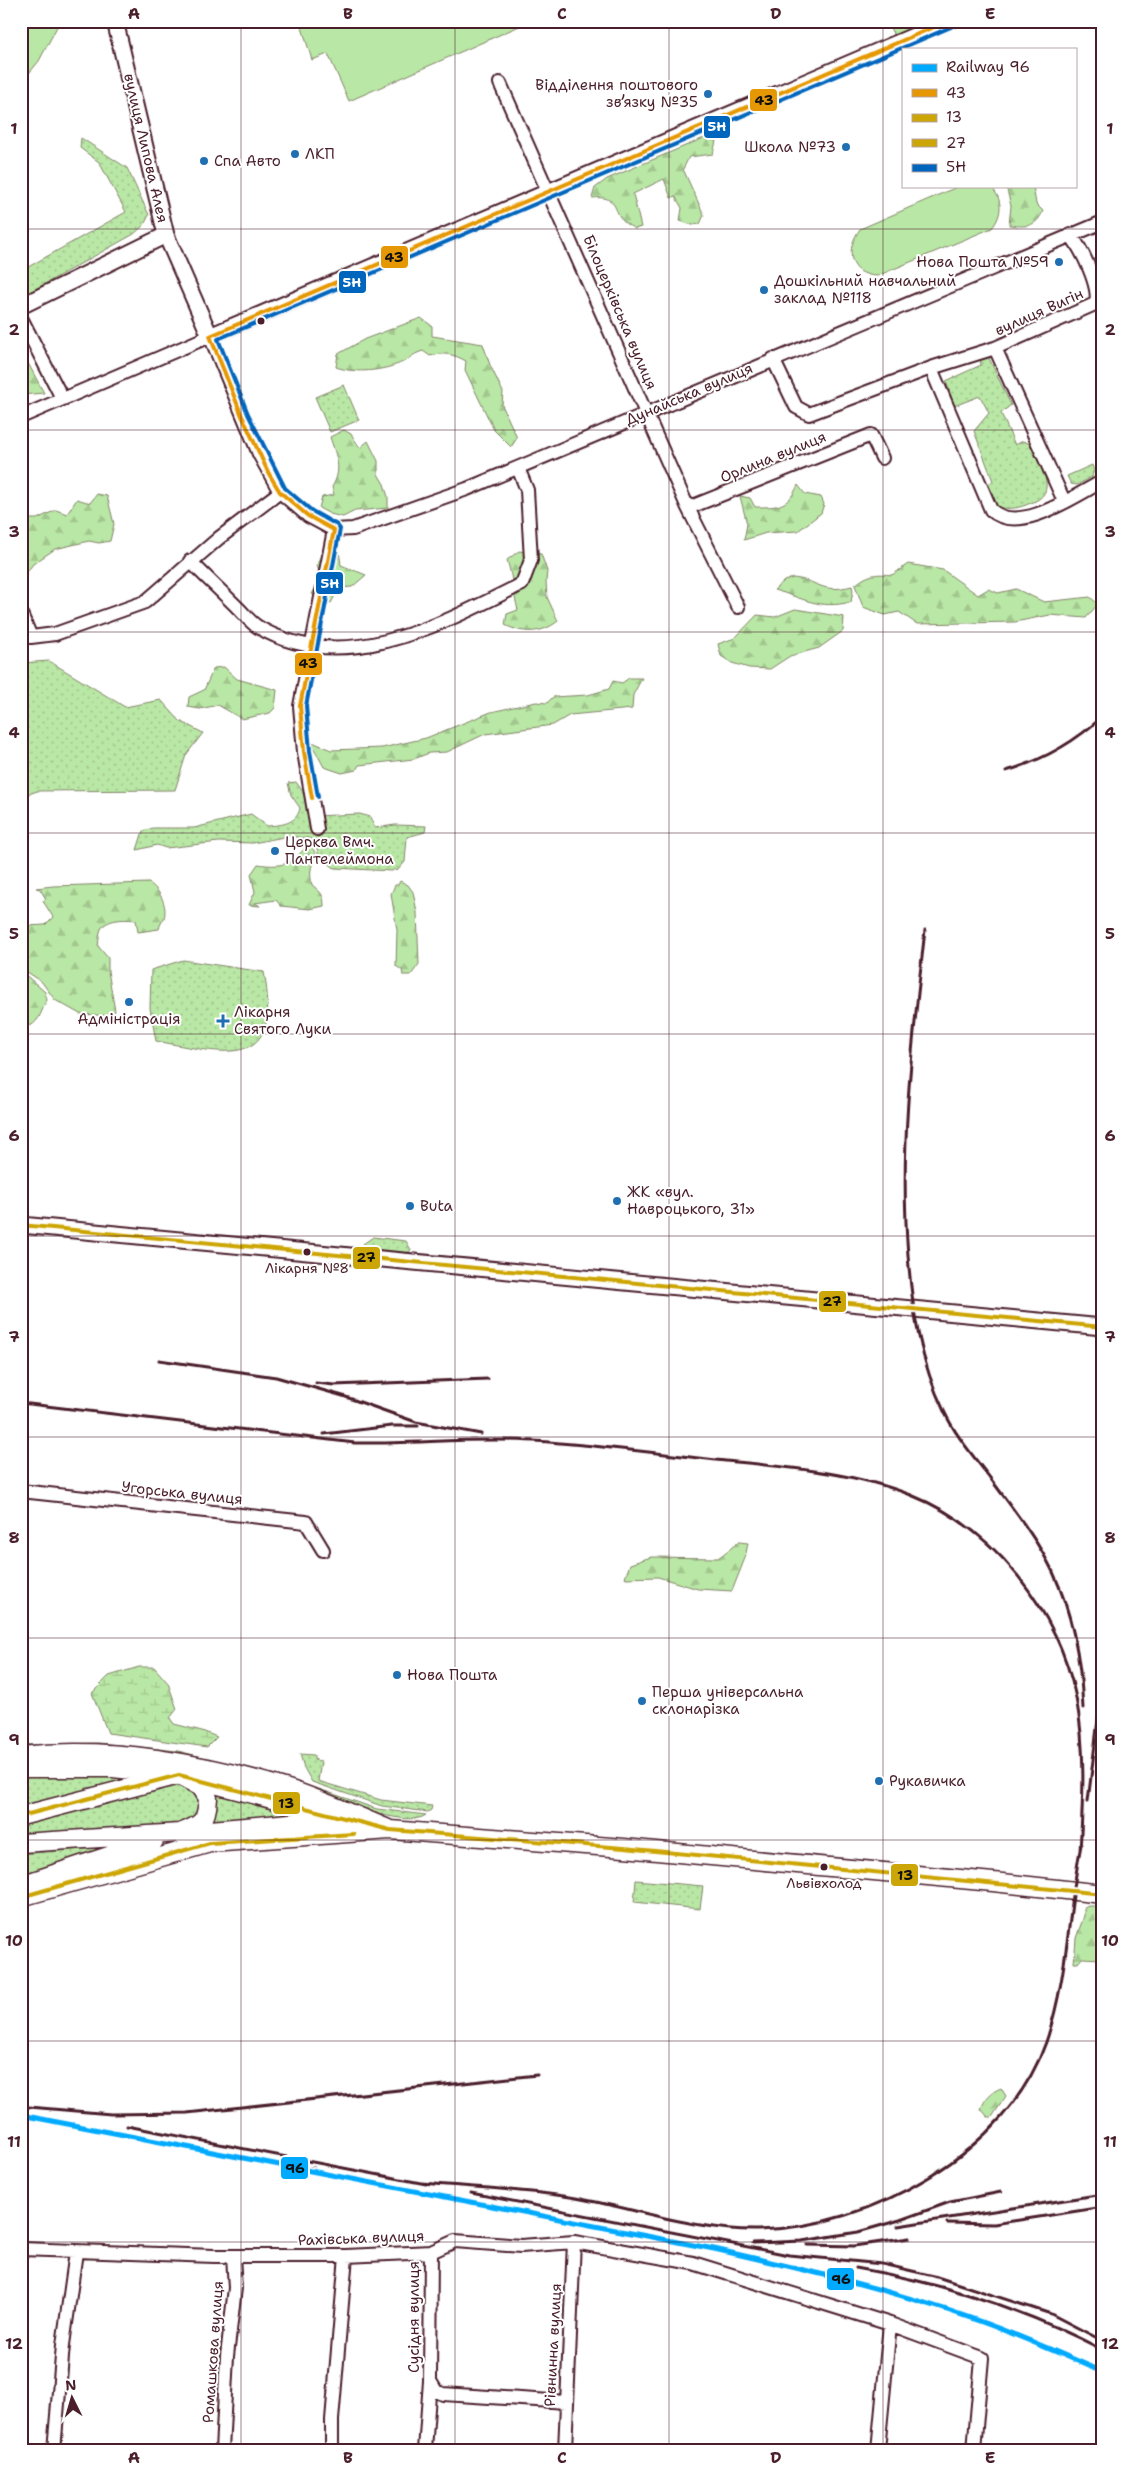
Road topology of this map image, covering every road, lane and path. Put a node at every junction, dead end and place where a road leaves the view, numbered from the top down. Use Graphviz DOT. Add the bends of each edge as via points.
graph roads {
  1 [pos="115,21"];
  2 [pos="948,21"];
  3 [pos="500,82"];
  4 [pos="550,192"];
  5 [pos="1103,222"];
  6 [pos="1070,235"];
  7 [pos="166,236"];
  8 [pos="21,306"];
  9 [pos="21,318"];
  10 [pos="210,336"];
  11 [pos="995,348"];
  12 [pos="772,359"];
  13 [pos="931,368"];
  14 [pos="62,398"];
  15 [pos="646,412"];
  16 [pos="21,417"];
  17 [pos="882,458"];
  18 [pos="518,468"];
  19 [pos="1103,482"];
  20 [pos="280,492"];
  21 [pos="1064,501"];
  22 [pos="688,508"];
  23 [pos="334,530"];
  24 [pos="190,561"];
  25 [pos="738,607"];
  26 [pos="21,614"];
  27 [pos="311,645"];
  28 [pos="317,829"];
  29 [pos="21,1225"];
  30 [pos="1103,1327"];
  31 [pos="21,1491"];
  32 [pos="323,1550"];
  33 [pos="21,1756"];
  34 [pos="21,1768"];
  35 [pos="178,1775"];
  36 [pos="21,1816"];
  37 [pos="390,1830"];
  38 [pos="180,1833"];
  39 [pos="21,1844"];
  40 [pos="21,1886"];
  41 [pos="1103,1894"];
  42 [pos="21,1897"];
  43 [pos="574,2242"];
  44 [pos="21,2249"];
  45 [pos="76,2252"];
  46 [pos="431,2252"];
  47 [pos="234,2256"];
  48 [pos="346,2256"];
  49 [pos="890,2324"];
  50 [pos="430,2382"];
  51 [pos="566,2402"];
  52 [pos="54,2450"];
  53 [pos="222,2450"];
  54 [pos="332,2450"];
  55 [pos="425,2450"];
  56 [pos="565,2450"];
  57 [pos="878,2450"];
  58 [pos="974,2450"];
  1 -- 7 [label="street, вулиця Липова Алея"];
  2 -- 4 [label="street"];
  3 -- 4 [label="street, Білоцерківська вулиця"];
  4 -- 10 [label="street"];
  4 -- 15 [label="street, Білоцерківська вулиця"];
  5 -- 6 [label="street, Дунайська вулиця"];
  6 -- 11 [label="street, вулиця Вигін" via="1080,247 1097,291 1095,304"];
  6 -- 12 [label="street, Дунайська вулиця"];
  7 -- 8 [label="street, вулиця Липова Алея"];
  7 -- 10 [label="street"];
  9 -- 14 [label="street"];
  10 -- 14 [label="street"];
  10 -- 20 [label="street" via="259,454"];
  11 -- 13 [label="street"];
  11 -- 21 [label="street, вулиця Вигін"];
  12 -- 13 [label="street" via="796,407 809,414"];
  12 -- 15 [label="street, Дунайська вулиця"];
  13 -- 21 [label="street" via="991,510 1002,518 1010,518 1050,511"];
  14 -- 16 [label="street"];
  15 -- 18 [label="street, Дунайська вулиця"];
  15 -- 22 [label="street, Білоцерківська вулиця"];
  17 -- 22 [label="street, Орлина вулиця" via="870,435"];
  18 -- 23 [label="street, Дунайська вулиця" via="403,513 354,529"];
  18 -- 27 [label="street" via="527,490 532,560 522,584 414,634 362,646"];
  19 -- 21 [label="street"];
  20 -- 23 [label="street" via="308,516"];
  20 -- 24 [label="street"];
  22 -- 25 [label="street, Білоцерківська вулиця"];
  23 -- 27 [label="street"];
  24 -- 26 [label="street" via="145,602 55,634 32,637"];
  24 -- 27 [label="street" via="257,627"];
  27 -- 28 [label="street" via="300,706"];
  29 -- 30 [label="street"];
  31 -- 32 [label="street, Угорська вулиця" via="306,1522"];
  33 -- 37 [label="main road" via="91,1753 186,1763 289,1789"];
  34 -- 35 [label="main road" via="113,1768"];
  35 -- 36 [label="main road"];
  35 -- 37 [label="main road"];
  35 -- 38 [label="main road" via="201,1787 208,1798 205,1817 200,1824"];
  37 -- 38 [label="main road" via="290,1823"];
  37 -- 41 [label="main road" via="642,1850"];
  37 -- 42 [label="main road" via="210,1843"];
  38 -- 39 [label="main road"];
  38 -- 40 [label="main road"];
  43 -- 46 [label="street, Рахівська вулиця" via="521,2246 455,2241"];
  43 -- 49 [label="street, Рахівська вулиця" via="693,2263"];
  43 -- 51 [label="street, Рівнинна вулиця"];
  44 -- 45 [label="street, Рахівська вулиця"];
  45 -- 47 [label="street, Рахівська вулиця"];
  45 -- 52 [label="street" via="63,2345"];
  46 -- 48 [label="street, Рахівська вулиця"];
  46 -- 50 [label="street, Сусідня вулиця"];
  47 -- 48 [label="street, Рахівська вулиця"];
  47 -- 53 [label="street, Ромашкова вулиця" via="235,2288 227,2356"];
  48 -- 54 [label="street"];
  49 -- 57 [label="street"];
  49 -- 58 [label="street, Рахівська вулиця" via="982,2358"];
  50 -- 51 [label="street, Сусідня вулиця" via="436,2391 453,2396"];
  50 -- 55 [label="street, Сусідня вулиця"];
  51 -- 56 [label="street, Рівнинна вулиця"];
}
